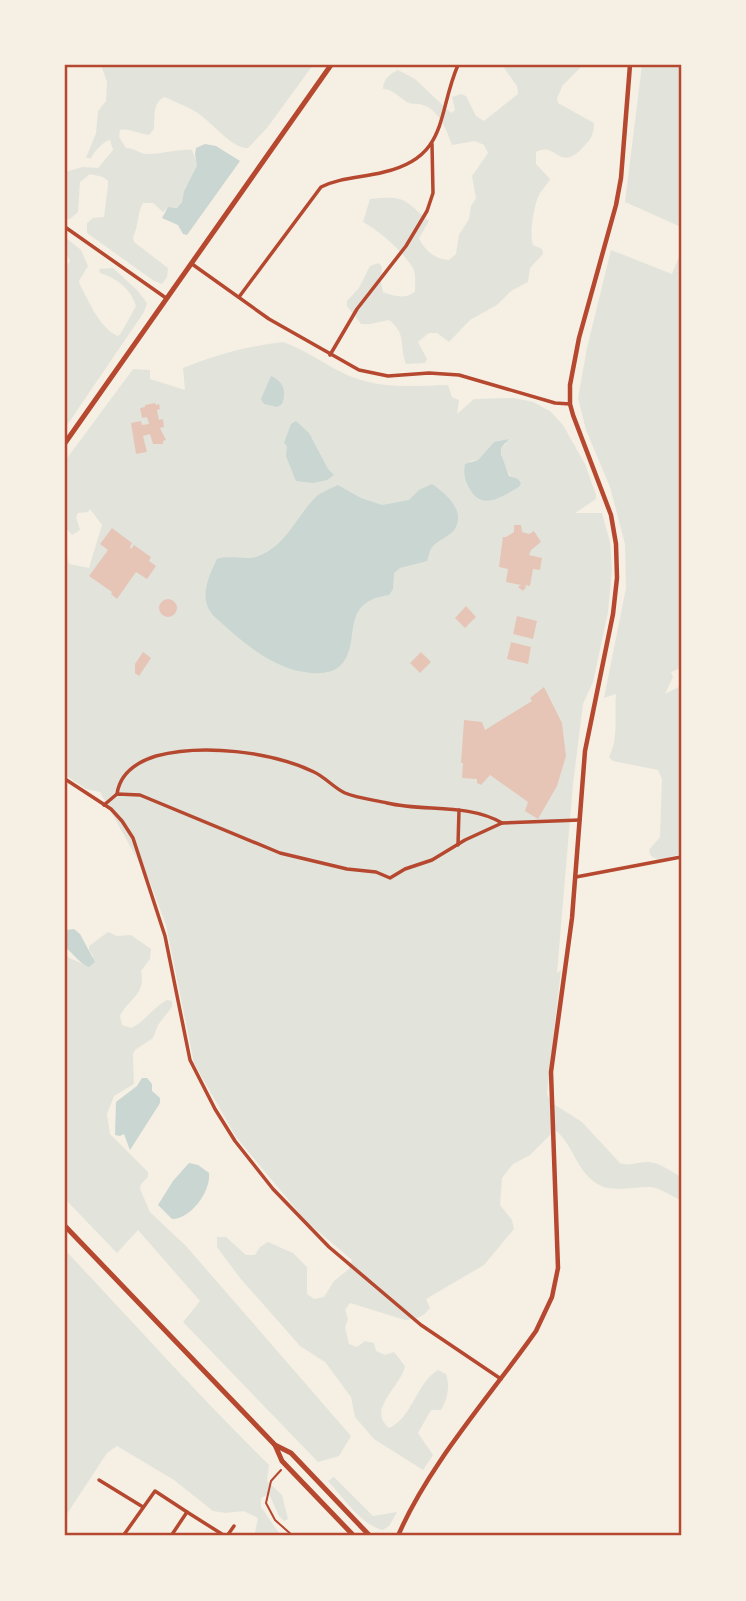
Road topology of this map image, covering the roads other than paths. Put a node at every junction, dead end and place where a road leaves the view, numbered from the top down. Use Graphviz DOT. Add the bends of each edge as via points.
graph roads {
  1 [pos="331,65"];
  2 [pos="458,65"];
  3 [pos="630,65"];
  4 [pos="432,144"];
  5 [pos="65,227"];
  6 [pos="192,264"];
  7 [pos="239,297"];
  8 [pos="167,299"];
  9 [pos="330,356"];
  10 [pos="570,404"];
  11 [pos="65,443"];
  12 [pos="65,779"];
  13 [pos="117,794"];
  14 [pos="104,805"];
  15 [pos="459,810"];
  16 [pos="580,820"];
  17 [pos="502,822"];
  18 [pos="458,845"];
  19 [pos="681,857"];
  20 [pos="576,877"];
  21 [pos="65,1226"];
  22 [pos="502,1379"];
  23 [pos="275,1446"];
  24 [pos="281,1470"];
  25 [pos="99,1480"];
  26 [pos="143,1507"];
  27 [pos="187,1512"];
  28 [pos="234,1526"];
  29 [pos="123,1536"];
  30 [pos="171,1536"];
  31 [pos="226,1536"];
  32 [pos="293,1536"];
  33 [pos="354,1536"];
  34 [pos="370,1536"];
  35 [pos="398,1536"];
  1 -- 6 [label="main road"];
  2 -- 4 [label="street"];
  3 -- 10 [label="street" via="619,192 581,326"];
  4 -- 7 [label="street" via="397,168 321,187"];
  4 -- 9 [label="street" via="433,186 428,211 350,320"];
  5 -- 8 [label="street"];
  6 -- 7 [label="street"];
  6 -- 8 [label="main road"];
  7 -- 9 [label="street"];
  8 -- 11 [label="main road"];
  9 -- 10 [label="street" via="368,373 459,375"];
  10 -- 16 [label="street" via="611,515 617,562 613,614 584,751"];
  12 -- 14 [label="street"];
  13 -- 14 [label="street"];
  13 -- 15 [label="street" via="120,782 139,762 170,753 219,749 272,758 314,772 345,793 402,806"];
  13 -- 18 [label="street" via="140,795 280,853 390,878"];
  14 -- 22 [label="street" via="133,838 165,936 190,1060 235,1141 329,1247 421,1325"];
  15 -- 17 [label="street"];
  15 -- 18 [label="street"];
  16 -- 17 [label="street"];
  16 -- 20 [label="street"];
  17 -- 18 [label="street"];
  19 -- 20 [label="street"];
  20 -- 22 [label="street" via="551,1072 559,1246 556,1280 545,1315"];
  21 -- 23 [label="main road"];
  22 -- 35 [label="street" via="411,1507"];
  23 -- 33 [label="main road" via="282,1461"];
  23 -- 34 [label="main road" via="290,1453"];
  24 -- 32 [label="lane" via="271,1481 266,1503 275,1520"];
  25 -- 26 [label="street"];
  26 -- 27 [label="street" via="155,1491"];
  26 -- 29 [label="street"];
  27 -- 30 [label="street"];
  27 -- 31 [label="street"];
  28 -- 31 [label="street"];
}
